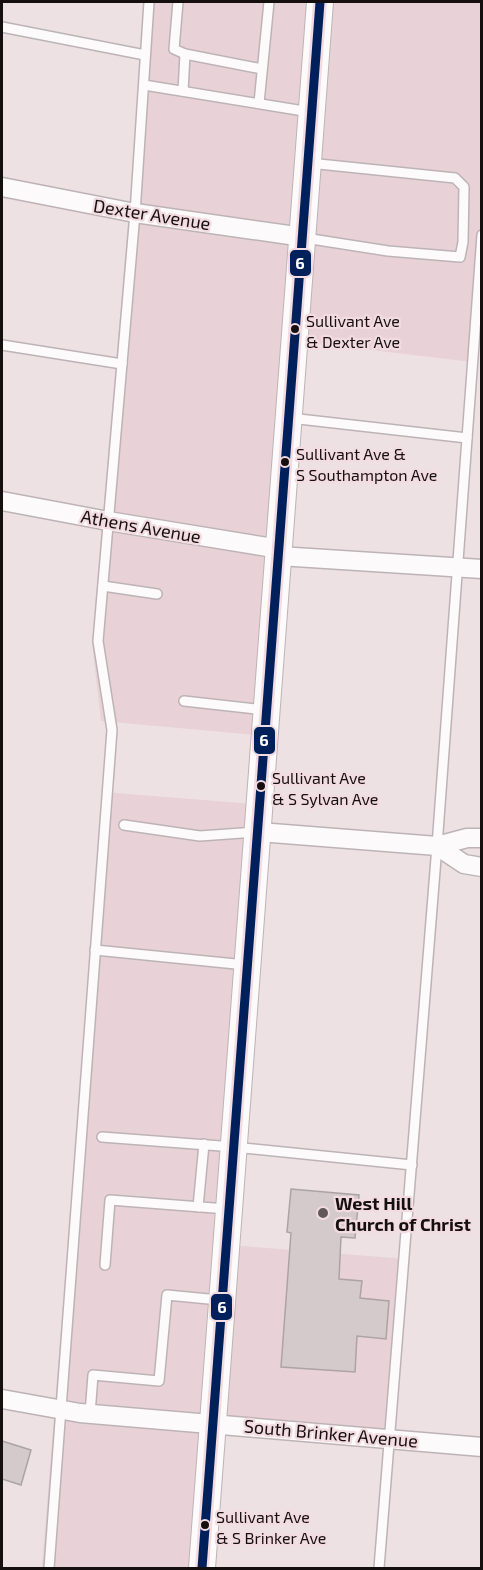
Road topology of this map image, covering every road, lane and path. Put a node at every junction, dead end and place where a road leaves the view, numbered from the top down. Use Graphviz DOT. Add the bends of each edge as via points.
graph roads {
  1 [pos="149,2"];
  2 [pos="178,2"];
  3 [pos="269,2"];
  4 [pos="320,2"];
  5 [pos="2,27"];
  6 [pos="185,54"];
  7 [pos="145,55"];
  8 [pos="262,69"];
  9 [pos="144,85"];
  10 [pos="183,92"];
  11 [pos="259,103"];
  12 [pos="313,112"];
  13 [pos="309,163"];
  14 [pos="2,186"];
  15 [pos="135,213"];
  16 [pos="482,235"];
  17 [pos="303,237"];
  18 [pos="2,345"];
  19 [pos="122,364"];
  20 [pos="290,418"];
  21 [pos="467,438"];
  22 [pos="2,501"];
  23 [pos="108,521"];
  24 [pos="280,552"];
  25 [pos="456,568"];
  26 [pos="482,570"];
  27 [pos="103,586"];
  28 [pos="157,594"];
  29 [pos="184,701"];
  30 [pos="267,710"];
  31 [pos="124,825"];
  32 [pos="259,832"];
  33 [pos="482,838"];
  34 [pos="437,846"];
  35 [pos="482,867"];
  36 [pos="95,950"];
  37 [pos="249,965"];
  38 [pos="102,1137"];
  39 [pos="204,1144"];
  40 [pos="234,1147"];
  41 [pos="412,1165"];
  42 [pos="198,1207"];
  43 [pos="229,1209"];
  44 [pos="105,1265"];
  45 [pos="222,1300"];
  46 [pos="2,1399"];
  47 [pos="60,1409"];
  48 [pos="90,1414"];
  49 [pos="213,1423"];
  50 [pos="389,1438"];
  51 [pos="482,1446"];
  52 [pos="49,1569"];
  53 [pos="202,1569"];
  54 [pos="379,1569"];
  1 -- 7 [label="lane"];
  2 -- 6 [label="lane" via="174,49"];
  3 -- 8 [label="lane"];
  4 -- 12 [label="main road"];
  5 -- 7 [label="lane"];
  6 -- 8 [label="lane"];
  6 -- 10 [label="lane"];
  7 -- 9 [label="lane"];
  8 -- 11 [label="lane"];
  9 -- 10 [label="lane"];
  9 -- 15 [label="lane"];
  10 -- 11 [label="lane"];
  11 -- 12 [label="lane"];
  12 -- 13 [label="main road"];
  13 -- 17 [label="main road"];
  13 -- 17 [label="lane" via="455,178 464,187 463,242 460,257 388,251"];
  14 -- 15 [label="street, Dexter Avenue"];
  15 -- 17 [label="street, Dexter Avenue"];
  15 -- 19 [label="lane"];
  16 -- 21 [label="lane"];
  17 -- 20 [label="main road"];
  18 -- 19 [label="lane"];
  19 -- 23 [label="lane"];
  20 -- 21 [label="lane"];
  20 -- 24 [label="main road"];
  21 -- 25 [label="lane"];
  22 -- 23 [label="street, Athens Avenue"];
  23 -- 24 [label="street, Athens Avenue"];
  23 -- 27 [label="lane"];
  24 -- 25 [label="street, Athens Avenue"];
  24 -- 30 [label="main road"];
  25 -- 26 [label="street, Athens Avenue"];
  25 -- 34 [label="lane"];
  27 -- 28 [label="lane"];
  27 -- 36 [label="lane" via="98,641 111,730"];
  29 -- 30 [label="lane"];
  30 -- 32 [label="main road"];
  31 -- 32 [label="lane" via="200,836"];
  32 -- 34 [label="street"];
  32 -- 37 [label="main road"];
  33 -- 34 [label="street"];
  34 -- 35 [label="street" via="464,864"];
  34 -- 41 [label="lane"];
  36 -- 37 [label="lane"];
  36 -- 47 [label="lane"];
  37 -- 40 [label="main road"];
  38 -- 39 [label="lane"];
  39 -- 40 [label="lane"];
  39 -- 42 [label="lane"];
  40 -- 41 [label="lane"];
  40 -- 43 [label="main road"];
  41 -- 50 [label="lane"];
  42 -- 43 [label="lane"];
  42 -- 44 [label="lane" via="110,1200"];
  43 -- 45 [label="main road"];
  45 -- 48 [label="lane" via="167,1295 159,1381 93,1375"];
  45 -- 49 [label="main road"];
  46 -- 47 [label="street, South Brinker Avenue"];
  47 -- 48 [label="street, South Brinker Avenue"];
  47 -- 52 [label="lane"];
  48 -- 49 [label="street, South Brinker Avenue"];
  49 -- 50 [label="street, South Brinker Avenue"];
  49 -- 53 [label="main road"];
  50 -- 51 [label="street, South Brinker Avenue"];
  50 -- 54 [label="lane"];
}
